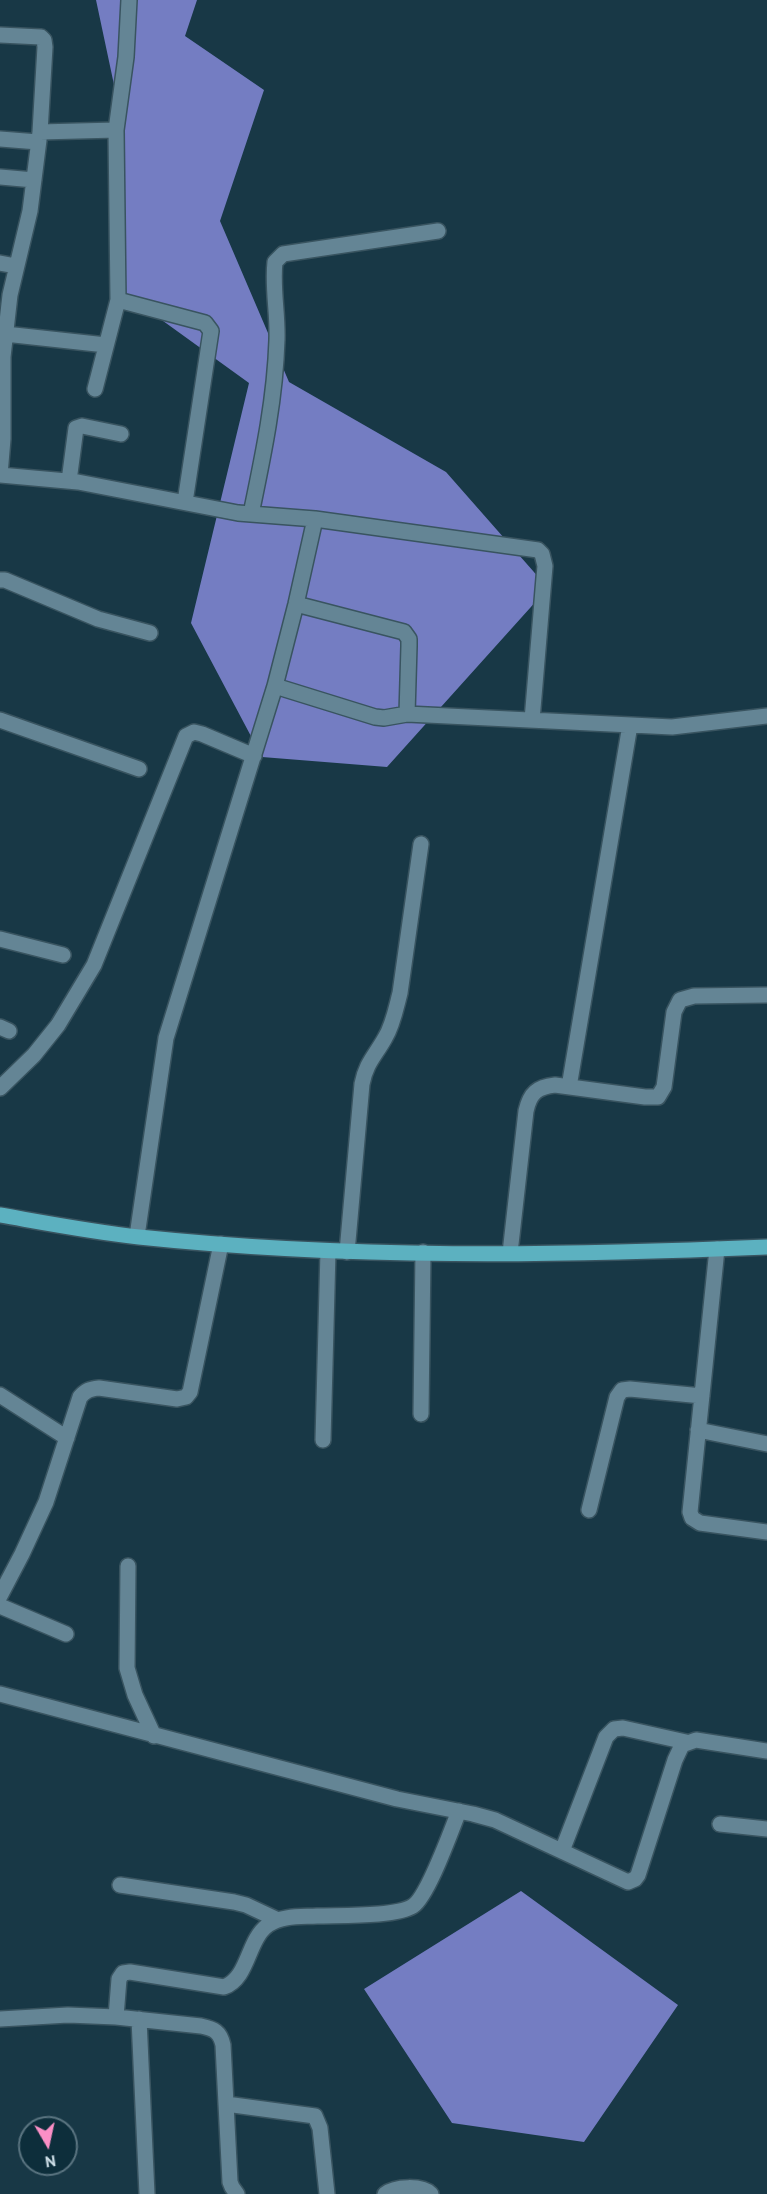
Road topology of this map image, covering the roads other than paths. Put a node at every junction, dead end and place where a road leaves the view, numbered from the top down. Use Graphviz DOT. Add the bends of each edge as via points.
graph roads {
  1 [pos="129,0"];
  2 [pos="0,35"];
  3 [pos="116,130"];
  4 [pos="39,137"];
  5 [pos="0,139"];
  6 [pos="0,177"];
  7 [pos="34,180"];
  8 [pos="438,231"];
  9 [pos="0,262"];
  10 [pos="16,266"];
  11 [pos="118,300"];
  12 [pos="5,334"];
  13 [pos="106,345"];
  14 [pos="96,389"];
  15 [pos="1,411"];
  16 [pos="122,434"];
  17 [pos="0,475"];
  18 [pos="69,481"];
  19 [pos="185,502"];
  20 [pos="238,512"];
  21 [pos="315,519"];
  22 [pos="0,580"];
  23 [pos="296,604"];
  24 [pos="150,633"];
  25 [pos="275,686"];
  26 [pos="407,714"];
  27 [pos="767,716"];
  28 [pos="0,720"];
  29 [pos="532,720"];
  30 [pos="630,725"];
  31 [pos="254,756"];
  32 [pos="139,769"];
  33 [pos="422,844"];
  34 [pos="0,939"];
  35 [pos="63,954"];
  36 [pos="767,995"];
  37 [pos="568,1087"];
  38 [pos="0,1088"];
  39 [pos="0,1215"];
  40 [pos="137,1236"];
  41 [pos="221,1245"];
  42 [pos="767,1247"];
  43 [pos="717,1249"];
  44 [pos="328,1251"];
  45 [pos="347,1252"];
  46 [pos="423,1252"];
  47 [pos="510,1253"];
  48 [pos="0,1395"];
  49 [pos="702,1396"];
  50 [pos="421,1414"];
  51 [pos="698,1430"];
  52 [pos="67,1438"];
  53 [pos="323,1440"];
  54 [pos="767,1444"];
  55 [pos="589,1510"];
  56 [pos="767,1532"];
  57 [pos="128,1566"];
  58 [pos="0,1596"];
  59 [pos="0,1606"];
  60 [pos="66,1634"];
  61 [pos="0,1694"];
  62 [pos="154,1736"];
  63 [pos="686,1742"];
  64 [pos="767,1751"];
  65 [pos="459,1811"];
  66 [pos="720,1824"];
  67 [pos="767,1829"];
  68 [pos="562,1851"];
  69 [pos="120,1885"];
  70 [pos="278,1920"];
  71 [pos="116,2017"];
  72 [pos="0,2019"];
  73 [pos="139,2019"];
  74 [pos="226,2104"];
  75 [pos="147,2194"];
  76 [pos="237,2194"];
  77 [pos="327,2194"];
  78 [pos="385,2194"];
  79 [pos="431,2194"];
  1 -- 3 [label="street"];
  2 -- 4 [label="street" via="37,36 44,40"];
  3 -- 4 [label="street"];
  3 -- 11 [label="street"];
  4 -- 5 [label="street"];
  4 -- 7 [label="street"];
  6 -- 7 [label="street"];
  7 -- 10 [label="street"];
  8 -- 20 [label="street" via="283,254 275,262 278,315 270,426"];
  9 -- 10 [label="street"];
  10 -- 12 [label="street"];
  11 -- 13 [label="street"];
  11 -- 19 [label="street" via="211,328"];
  12 -- 13 [label="street"];
  12 -- 15 [label="street"];
  13 -- 14 [label="street"];
  15 -- 17 [label="street"];
  16 -- 18 [label="street" via="76,428"];
  17 -- 18 [label="street"];
  18 -- 19 [label="street"];
  19 -- 20 [label="street"];
  20 -- 21 [label="street"];
  21 -- 23 [label="street"];
  21 -- 29 [label="street" via="530,547 542,554 545,566"];
  22 -- 24 [label="street" via="98,619"];
  23 -- 25 [label="street"];
  23 -- 26 [label="street" via="405,632 409,639"];
  25 -- 26 [label="street" via="375,717"];
  25 -- 31 [label="street"];
  26 -- 29 [label="street"];
  27 -- 30 [label="street" via="690,726"];
  28 -- 32 [label="street"];
  29 -- 30 [label="street"];
  30 -- 37 [label="street"];
  31 -- 38 [label="street" via="202,734 186,736 94,964 58,1025"];
  31 -- 40 [label="street" via="166,1038"];
  33 -- 45 [label="street" via="394,1018 367,1065 362,1084"];
  34 -- 35 [label="street"];
  36 -- 37 [label="street" via="694,996 680,1000 674,1012 664,1087 658,1097"];
  37 -- 47 [label="street" via="545,1086 528,1101"];
  39 -- 40 [label="main road"];
  40 -- 41 [label="main road"];
  41 -- 44 [label="main road"];
  41 -- 52 [label="street" via="188,1394 177,1399 88,1389 80,1397"];
  42 -- 43 [label="main road"];
  43 -- 47 [label="main road"];
  43 -- 49 [label="street"];
  44 -- 45 [label="main road"];
  44 -- 53 [label="street"];
  45 -- 46 [label="main road"];
  46 -- 47 [label="main road"];
  46 -- 50 [label="street"];
  48 -- 52 [label="street"];
  49 -- 51 [label="street"];
  49 -- 55 [label="street" via="630,1389 619,1393"];
  51 -- 54 [label="street"];
  51 -- 56 [label="street" via="689,1506 692,1518 700,1523"];
  52 -- 58 [label="street" via="34,1531"];
  57 -- 62 [label="street" via="128,1668 135,1695"];
  59 -- 60 [label="street"];
  61 -- 62 [label="street"];
  62 -- 65 [label="street" via="397,1799"];
  63 -- 64 [label="street" via="696,1740"];
  63 -- 68 [label="street" via="623,1728 610,1732"];
  63 -- 68 [label="street" via="675,1760 635,1879 623,1881"];
  65 -- 68 [label="street" via="495,1820"];
  65 -- 70 [label="street" via="423,1894 412,1906 389,1912"];
  66 -- 67 [label="street"];
  69 -- 70 [label="street" via="234,1902"];
  70 -- 71 [label="street" via="261,1931 238,1975 224,1987 123,1973 119,1979"];
  71 -- 72 [label="street"];
  71 -- 73 [label="street"];
  73 -- 74 [label="street" via="201,2026 218,2032 223,2045"];
  73 -- 75 [label="street"];
  74 -- 76 [label="street" via="230,2182"];
  74 -- 77 [label="street" via="315,2116 320,2128"];
  78 -- 79 [label="street" via="390,2190 419,2188"];
}
